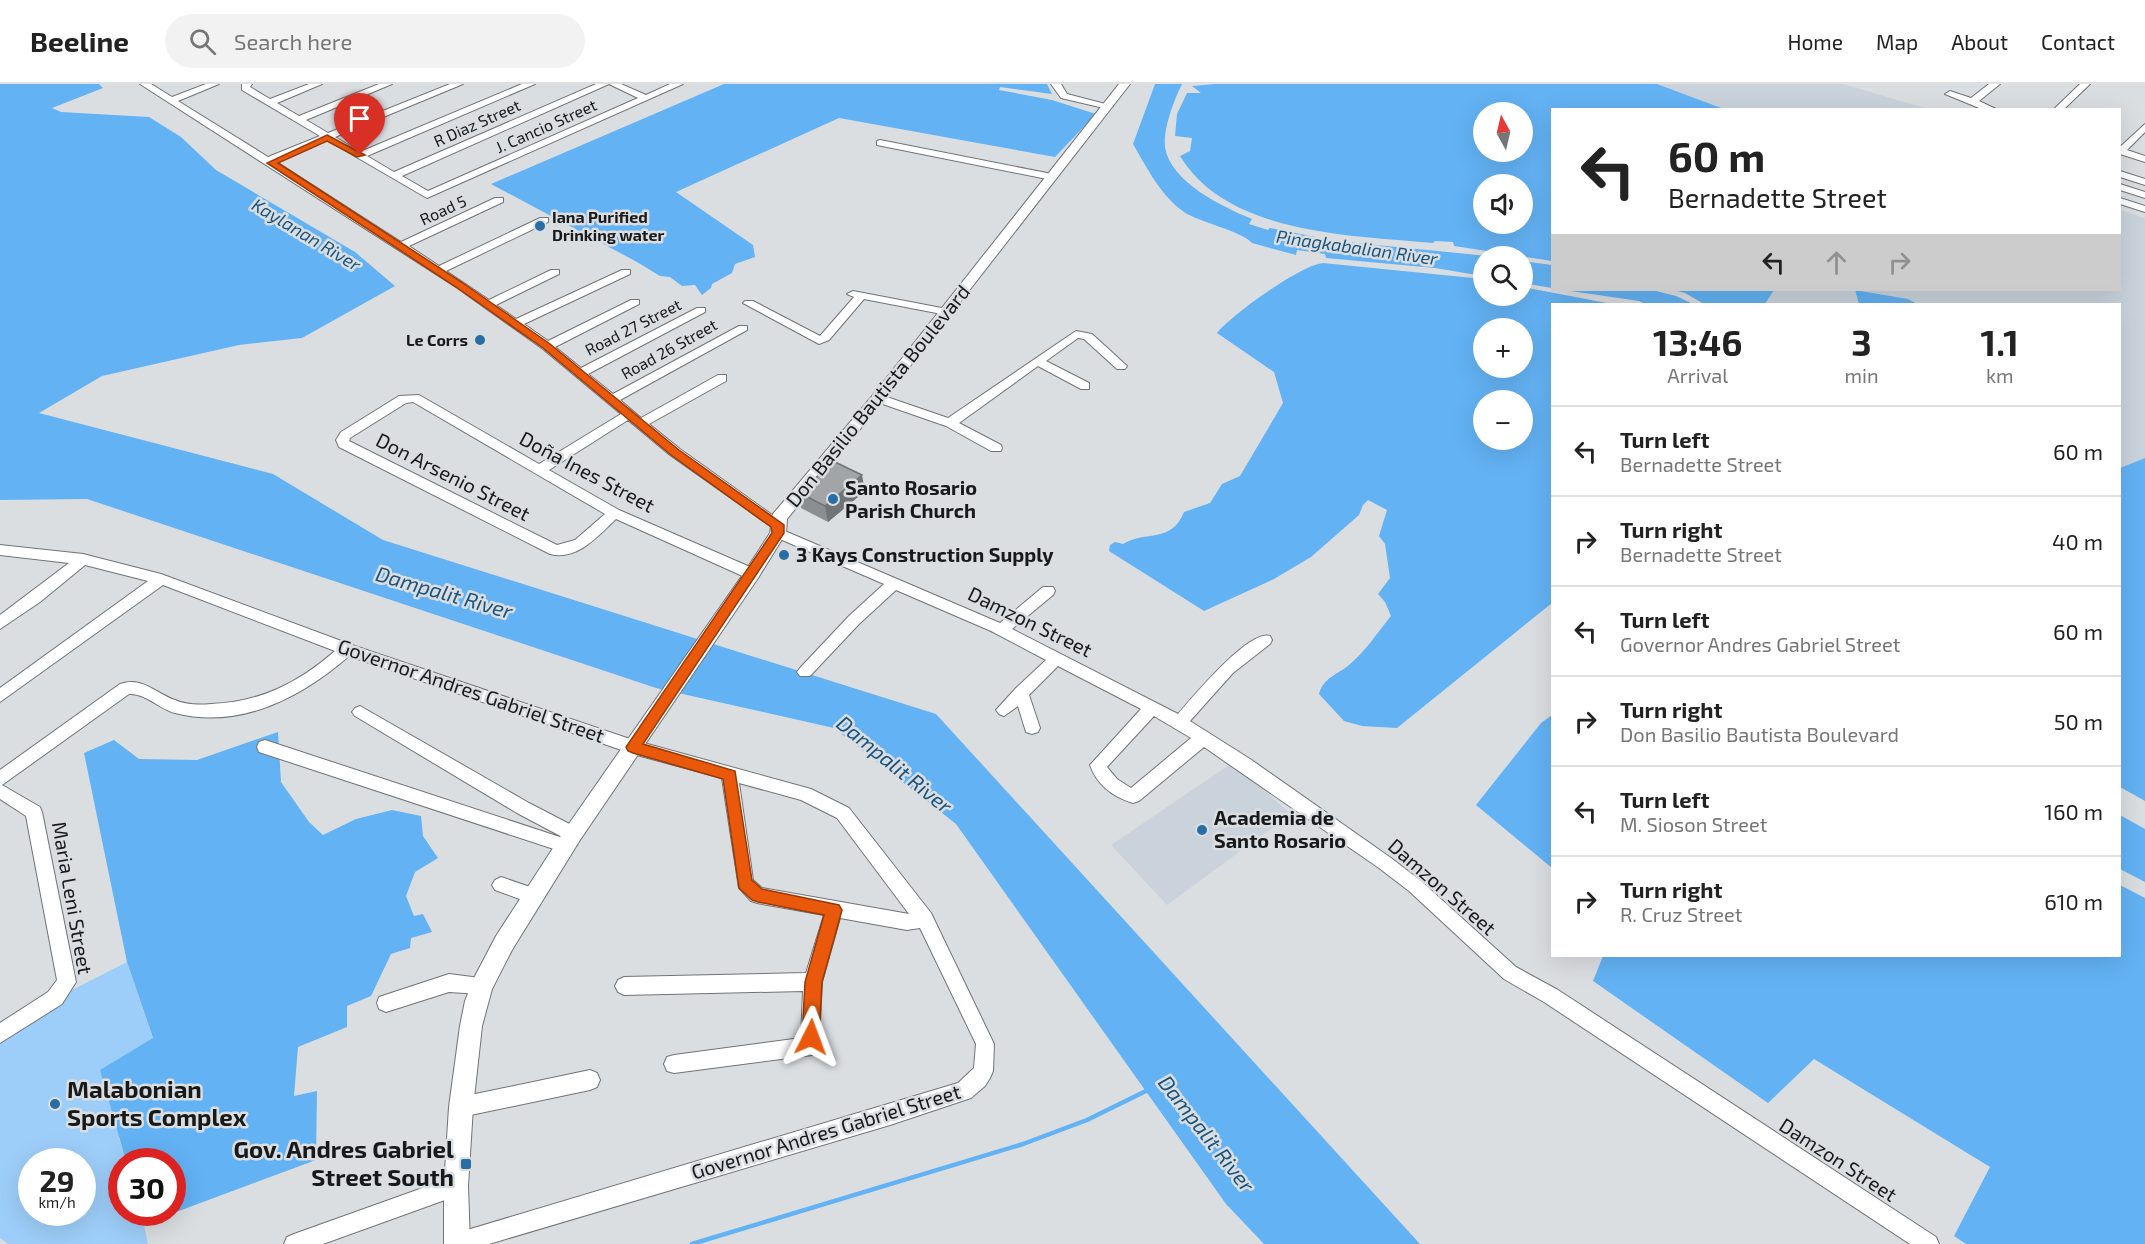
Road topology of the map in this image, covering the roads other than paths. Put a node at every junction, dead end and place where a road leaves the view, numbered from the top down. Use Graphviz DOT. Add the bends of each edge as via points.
graph roads {
  1 [pos="146,84"];
  2 [pos="213,84"];
  3 [pos="246,84"];
  4 [pos="317,84"];
  5 [pos="387,84"];
  6 [pos="458,84"];
  7 [pos="530,84"];
  8 [pos="604,84"];
  9 [pos="614,84"];
  10 [pos="678,84"];
  11 [pos="1056,84"];
  12 [pos="1125,84"];
  13 [pos="1995,84"];
  14 [pos="2085,84"];
  15 [pos="1950,94"];
  16 [pos="645,98"];
  17 [pos="171,100"];
  18 [pos="270,102"];
  19 [pos="1972,102"];
  20 [pos="1108,106"];
  21 [pos="1988,108"];
  22 [pos="2059,108"];
  23 [pos="299,119"];
  24 [pos="2145,127"];
  25 [pos="323,140"];
  26 [pos="880,143"];
  27 [pos="2121,150"];
  28 [pos="2121,151"];
  29 [pos="360,155"];
  30 [pos="2145,159"];
  31 [pos="269,162"];
  32 [pos="2121,174"];
  33 [pos="395,175"];
  34 [pos="1052,177"];
  35 [pos="2145,182"];
  36 [pos="2121,188"];
  37 [pos="2145,195"];
  38 [pos="499,200"];
  39 [pos="2121,201"];
  40 [pos="2145,209"];
  41 [pos="544,220"];
  42 [pos="401,246"];
  43 [pos="437,271"];
  44 [pos="555,272"];
  45 [pos="626,272"];
  46 [pos="635,302"];
  47 [pos="749,303"];
  48 [pos="487,305"];
  49 [pos="701,310"];
  50 [pos="946,312"];
  51 [pos="515,324"];
  52 [pos="1065,324"];
  53 [pos="743,328"];
  54 [pos="1076,334"];
  55 [pos="547,346"];
  56 [pos="1038,361"];
  57 [pos="1121,366"];
  58 [pos="580,373"];
  59 [pos="722,378"];
  60 [pos="1085,386"];
  61 [pos="409,397"];
  62 [pos="878,398"];
  63 [pos="611,400"];
  64 [pos="629,414"];
  65 [pos="640,423"];
  66 [pos="950,423"];
  67 [pos="996,448"];
  68 [pos="539,470"];
  69 [pos="614,513"];
  70 [pos="778,529"];
  71 [pos="0,550"];
  72 [pos="83,559"];
  73 [pos="752,574"];
  74 [pos="161,579"];
  75 [pos="894,583"];
  76 [pos="1047,591"];
  77 [pos="0,623"];
  78 [pos="1001,630"];
  79 [pos="1265,640"];
  80 [pos="347,649"];
  81 [pos="1057,658"];
  82 [pos="805,672"];
  83 [pos="1021,692"];
  84 [pos="0,696"];
  85 [pos="1152,708"];
  86 [pos="1004,710"];
  87 [pos="360,712"];
  88 [pos="1179,723"];
  89 [pos="1032,728"];
  90 [pos="1203,738"];
  91 [pos="265,747"];
  92 [pos="633,747"];
  93 [pos="730,775"];
  94 [pos="0,779"];
  95 [pos="0,791"];
  96 [pos="569,840"];
  97 [pos="501,885"];
  98 [pos="533,896"];
  99 [pos="834,910"];
  100 [pos="925,919"];
  101 [pos="813,982"];
  102 [pos="482,985"];
  103 [pos="624,986"];
  104 [pos="386,1003"];
  105 [pos="0,1033"];
  106 [pos="674,1064"];
  107 [pos="590,1080"];
  108 [pos="461,1107"];
  109 [pos="456,1186"];
  110 [pos="457,1243"];
  111 [pos="294,1244"];
  112 [pos="1929,1244"];
  1 -- 17 [label="street, Damzon Street"];
  2 -- 17 [label="street"];
  3 -- 18 [label="street" via="245,88"];
  4 -- 18 [label="street"];
  5 -- 23 [label="street"];
  6 -- 25 [label="street"];
  7 -- 29 [label="street"];
  8 -- 33 [label="street, R Diaz Street"];
  9 -- 16 [label="street"];
  10 -- 16 [label="street, J. Cancio Street"];
  11 -- 20 [label="street" via="1064,96"];
  12 -- 20 [label="main road, Don Basilio Bautista Boulevard"];
  13 -- 19 [label="street"];
  14 -- 22 [label="street"];
  15 -- 19 [label="street"];
  16 -- 33 [label="street, J. Cancio Street" via="428,195"];
  17 -- 31 [label="street, Damzon Street"];
  18 -- 23 [label="street"];
  19 -- 21 [label="street"];
  20 -- 34 [label="main road, Don Basilio Bautista Boulevard"];
  23 -- 25 [label="street"];
  24 -- 27 [label="street"];
  25 -- 29 [label="street"];
  25 -- 31 [label="street"];
  26 -- 34 [label="street"];
  28 -- 30 [label="street"];
  29 -- 33 [label="street"];
  31 -- 42 [label="street, Damzon Street"];
  32 -- 35 [label="street"];
  34 -- 50 [label="main road, Don Basilio Bautista Boulevard"];
  36 -- 37 [label="street"];
  38 -- 42 [label="street, Road 5"];
  39 -- 40 [label="street"];
  41 -- 43 [label="street"];
  42 -- 43 [label="street, Damzon Street"];
  43 -- 48 [label="street, Damzon Street"];
  44 -- 48 [label="street"];
  45 -- 51 [label="street"];
  46 -- 55 [label="street"];
  47 -- 50 [label="street" via="819,340 825,338 857,295"];
  48 -- 51 [label="street, Damzon Street"];
  49 -- 58 [label="street, Road 27 Street"];
  50 -- 62 [label="main road, Don Basilio Bautista Boulevard"];
  51 -- 55 [label="street, Damzon Street"];
  52 -- 54 [label="street"];
  53 -- 63 [label="street, Road 26 Street"];
  54 -- 56 [label="street"];
  54 -- 57 [label="street" via="1088,336"];
  55 -- 58 [label="street, Damzon Street"];
  56 -- 60 [label="street"];
  56 -- 66 [label="street"];
  58 -- 63 [label="street, Damzon Street"];
  59 -- 65 [label="street"];
  61 -- 68 [label="street, Doña Ines Street"];
  61 -- 69 [label="street, Don Arsenio Street" via="345,435 344,444 555,550 576,547"];
  62 -- 66 [label="street"];
  62 -- 70 [label="main road, Don Basilio Bautista Boulevard" via="779,518"];
  63 -- 64 [label="street, Damzon Street"];
  64 -- 65 [label="street, Damzon Street"];
  64 -- 68 [label="street"];
  65 -- 70 [label="street, Damzon Street"];
  66 -- 67 [label="street"];
  68 -- 69 [label="street, Doña Ines Street"];
  69 -- 73 [label="street, Doña Ines Street"];
  70 -- 73 [label="main road, Don Basilio Bautista Boulevard"];
  70 -- 75 [label="street, Damzon Street"];
  71 -- 72 [label="street, Governor Andres Gabriel Street"];
  72 -- 74 [label="street, Governor Andres Gabriel Street"];
  72 -- 77 [label="street"];
  73 -- 92 [label="main road, Don Basilio Bautista Boulevard"];
  74 -- 80 [label="street, Governor Andres Gabriel Street"];
  74 -- 84 [label="street"];
  75 -- 78 [label="street, Damzon Street"];
  75 -- 82 [label="street"];
  76 -- 78 [label="street"];
  78 -- 81 [label="street, Damzon Street"];
  79 -- 88 [label="street" via="1228,669"];
  80 -- 92 [label="street, Governor Andres Gabriel Street"];
  80 -- 94 [label="street" via="289,692 237,707 175,707 135,687 125,688"];
  81 -- 83 [label="street"];
  81 -- 85 [label="street, Damzon Street"];
  83 -- 86 [label="street"];
  83 -- 89 [label="street"];
  85 -- 88 [label="street, Damzon Street"];
  85 -- 90 [label="street" via="1098,765 1100,772 1126,795 1133,796"];
  87 -- 96 [label="street" via="523,808"];
  88 -- 90 [label="street, Damzon Street"];
  90 -- 112 [label="street, Damzon Street" via="1385,863 1510,973"];
  91 -- 96 [label="street"];
  92 -- 93 [label="street, Governor Andres Gabriel Street"];
  92 -- 96 [label="main road, Don Basilio Bautista Boulevard"];
  93 -- 99 [label="street" via="745,883 758,895"];
  93 -- 100 [label="street, Governor Andres Gabriel Street" via="805,794 843,813"];
  95 -- 105 [label="street, Maria Leni Street" via="34,812 68,982 55,998"];
  96 -- 98 [label="main road, Don Basilio Bautista Boulevard"];
  97 -- 98 [label="street"];
  98 -- 102 [label="main road, Don Basilio Bautista Boulevard"];
  99 -- 100 [label="street" via="907,922"];
  99 -- 101 [label="street"];
  100 -- 110 [label="street, Governor Andres Gabriel Street" via="985,1044 983,1071 972,1086 890,1115"];
  101 -- 103 [label="street"];
  101 -- 106 [label="street" via="811,1037 805,1048"];
  102 -- 104 [label="street" via="449,983"];
  102 -- 108 [label="main road, Don Basilio Bautista Boulevard" via="474,1010"];
  107 -- 108 [label="street"];
  108 -- 109 [label="main road, Don Basilio Bautista Boulevard"];
  109 -- 110 [label="main road, Don Basilio Bautista Boulevard"];
  109 -- 111 [label="street"];
}
